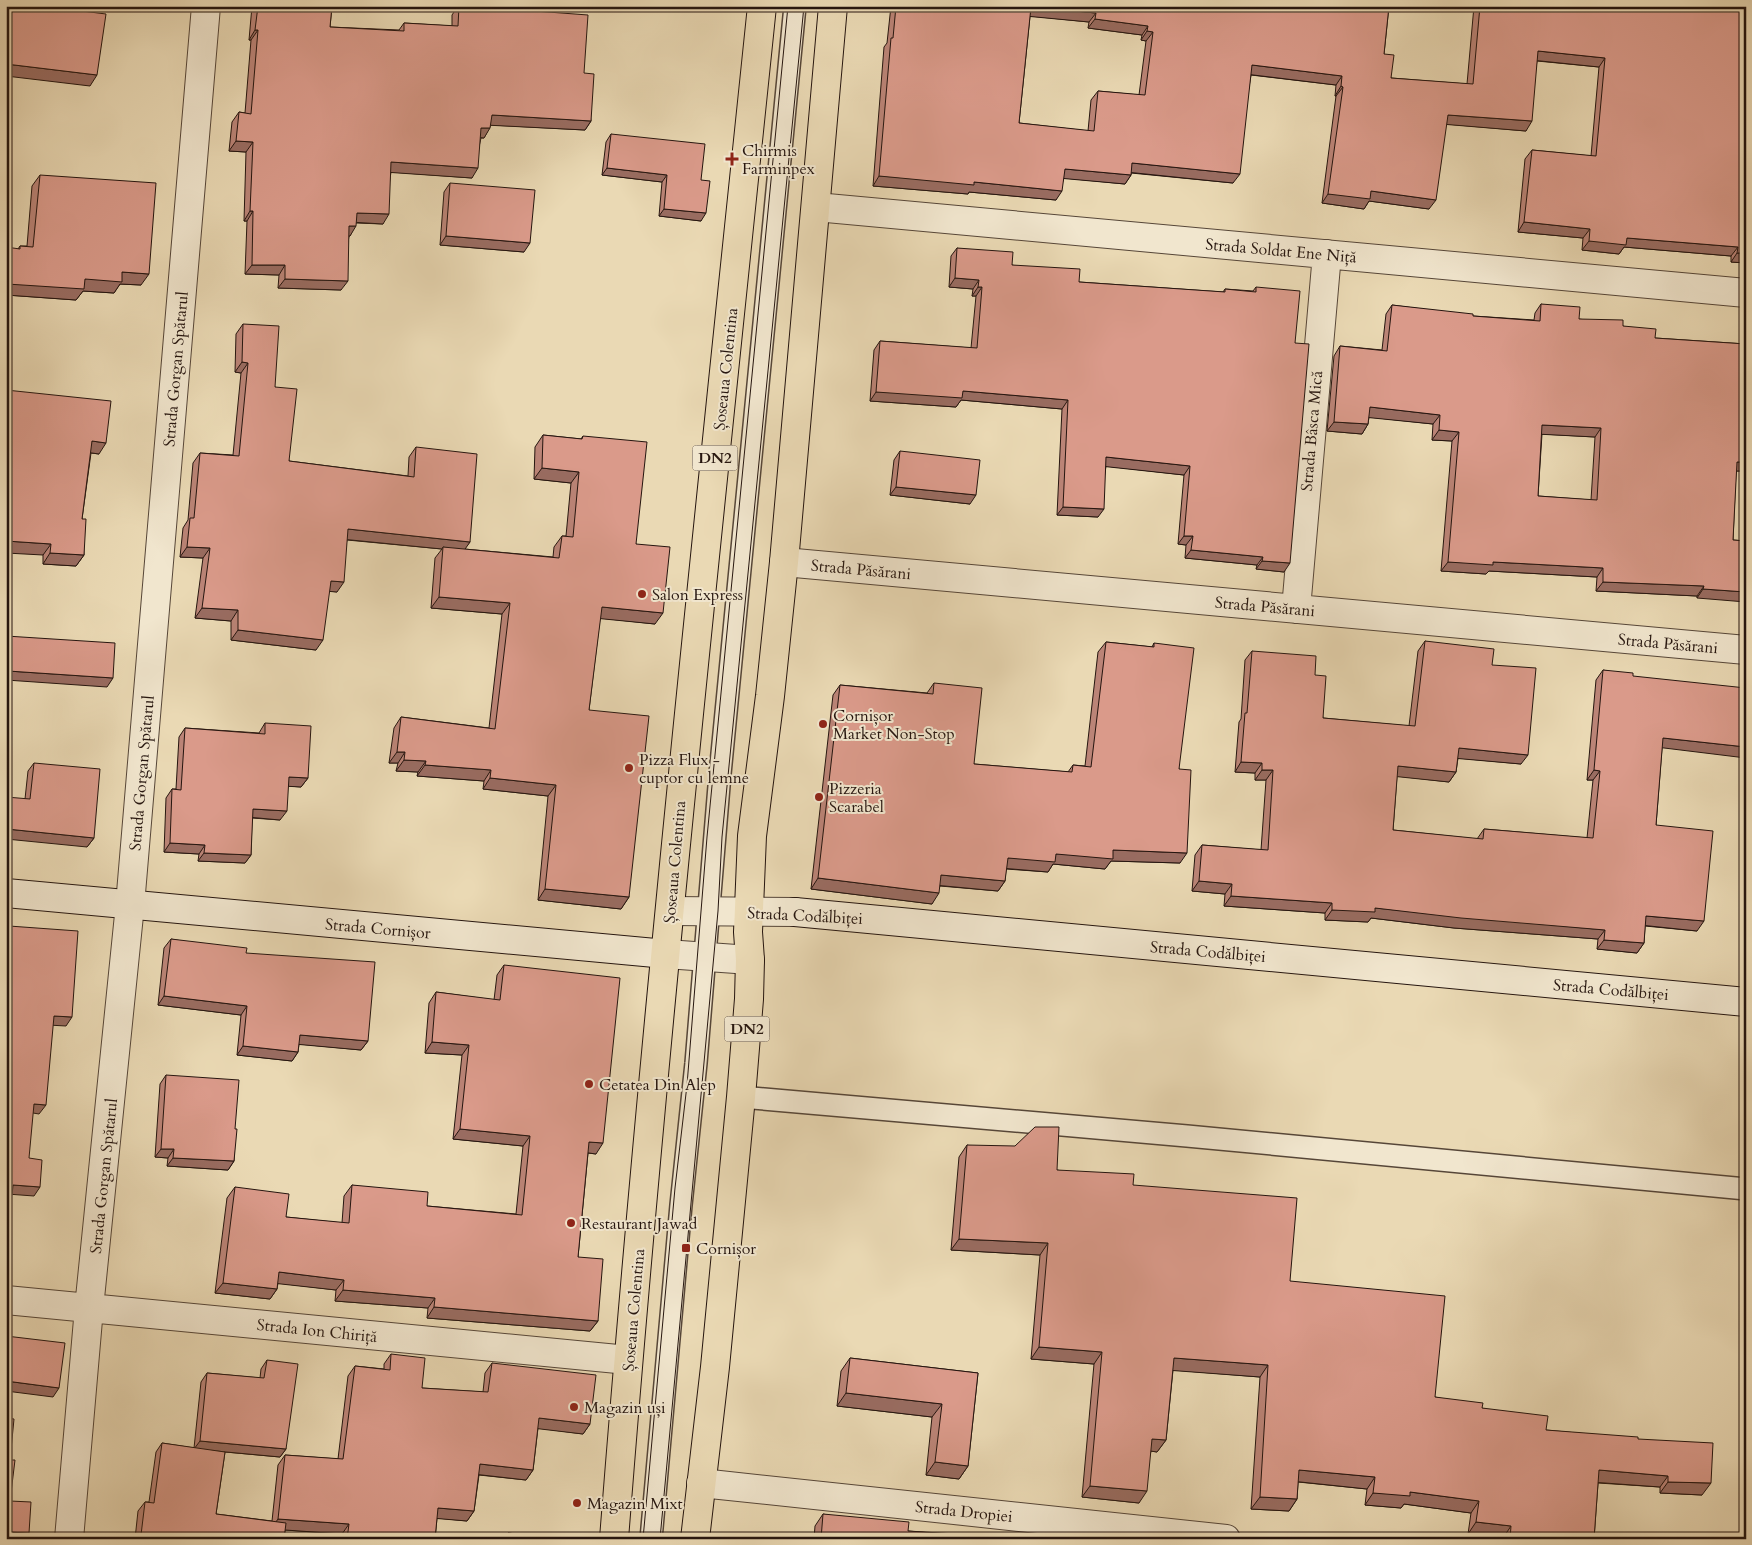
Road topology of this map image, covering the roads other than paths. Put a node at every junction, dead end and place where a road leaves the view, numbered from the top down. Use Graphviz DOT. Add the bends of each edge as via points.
graph roads {
  1 [pos="206,6"];
  2 [pos="762,6"];
  3 [pos="795,6"];
  4 [pos="833,6"];
  5 [pos="816,207"];
  6 [pos="1327,254"];
  7 [pos="1746,293"];
  8 [pos="784,562"];
  9 [pos="1296,609"];
  10 [pos="1746,650"];
  11 [pos="6,893"];
  12 [pos="130,905"];
  13 [pos="670,911"];
  14 [pos="709,911"];
  15 [pos="750,911"];
  16 [pos="666,954"];
  17 [pos="704,956"];
  18 [pos="750,960"];
  19 [pos="1746,1002"];
  20 [pos="741,1097"];
  21 [pos="1746,1189"];
  22 [pos="6,1300"];
  23 [pos="89,1308"];
  24 [pos="628,1360"];
  25 [pos="701,1483"];
  26 [pos="69,1539"];
  27 [pos="614,1539"];
  28 [pos="651,1539"];
  29 [pos="695,1539"];
  30 [pos="1226,1539"];
  1 -- 12 [label="street, Strada Gorgan Spătarul"];
  2 -- 13 [label="main road, Șoseaua Colentina / DN2"];
  3 -- 14 [label="lane"];
  4 -- 5 [label="main road, DN2"];
  5 -- 6 [label="street, Strada Soldat Ene Niță"];
  5 -- 8 [label="main road, DN2"];
  6 -- 7 [label="street, Strada Soldat Ene Niță"];
  6 -- 9 [label="street, Strada Bâsca Mică"];
  8 -- 9 [label="street, Strada Păsărani"];
  8 -- 15 [label="main road, DN2" via="752,836"];
  9 -- 10 [label="street, Strada Păsărani"];
  11 -- 12 [label="street, Strada Cornișor"];
  12 -- 16 [label="street, Strada Cornișor"];
  12 -- 23 [label="street, Strada Gorgan Spătarul"];
  13 -- 14 [label="street, Strada Codălbiței"];
  13 -- 16 [label="main road, Șoseaua Colentina / DN2"];
  14 -- 15 [label="street, Strada Codălbiței"];
  14 -- 17 [label="lane"];
  15 -- 18 [label="main road, DN2"];
  15 -- 19 [label="street, Strada Codălbiței" via="795,912"];
  16 -- 17 [label="street, Strada Cornișor"];
  16 -- 24 [label="main road, Șoseaua Colentina / DN2"];
  17 -- 18 [label="street, Strada Cornișor"];
  17 -- 28 [label="lane"];
  18 -- 20 [label="main road, DN2"];
  20 -- 21 [label="lane"];
  20 -- 25 [label="main road, DN2"];
  22 -- 23 [label="street, Strada Ion Chiriță"];
  23 -- 24 [label="street, Strada Ion Chiriță"];
  23 -- 26 [label="street, Strada Gorgan Spătarul"];
  24 -- 27 [label="main road, Șoseaua Colentina / DN2"];
  25 -- 29 [label="main road, DN2"];
  25 -- 30 [label="street, Strada Dropiei"];
}
